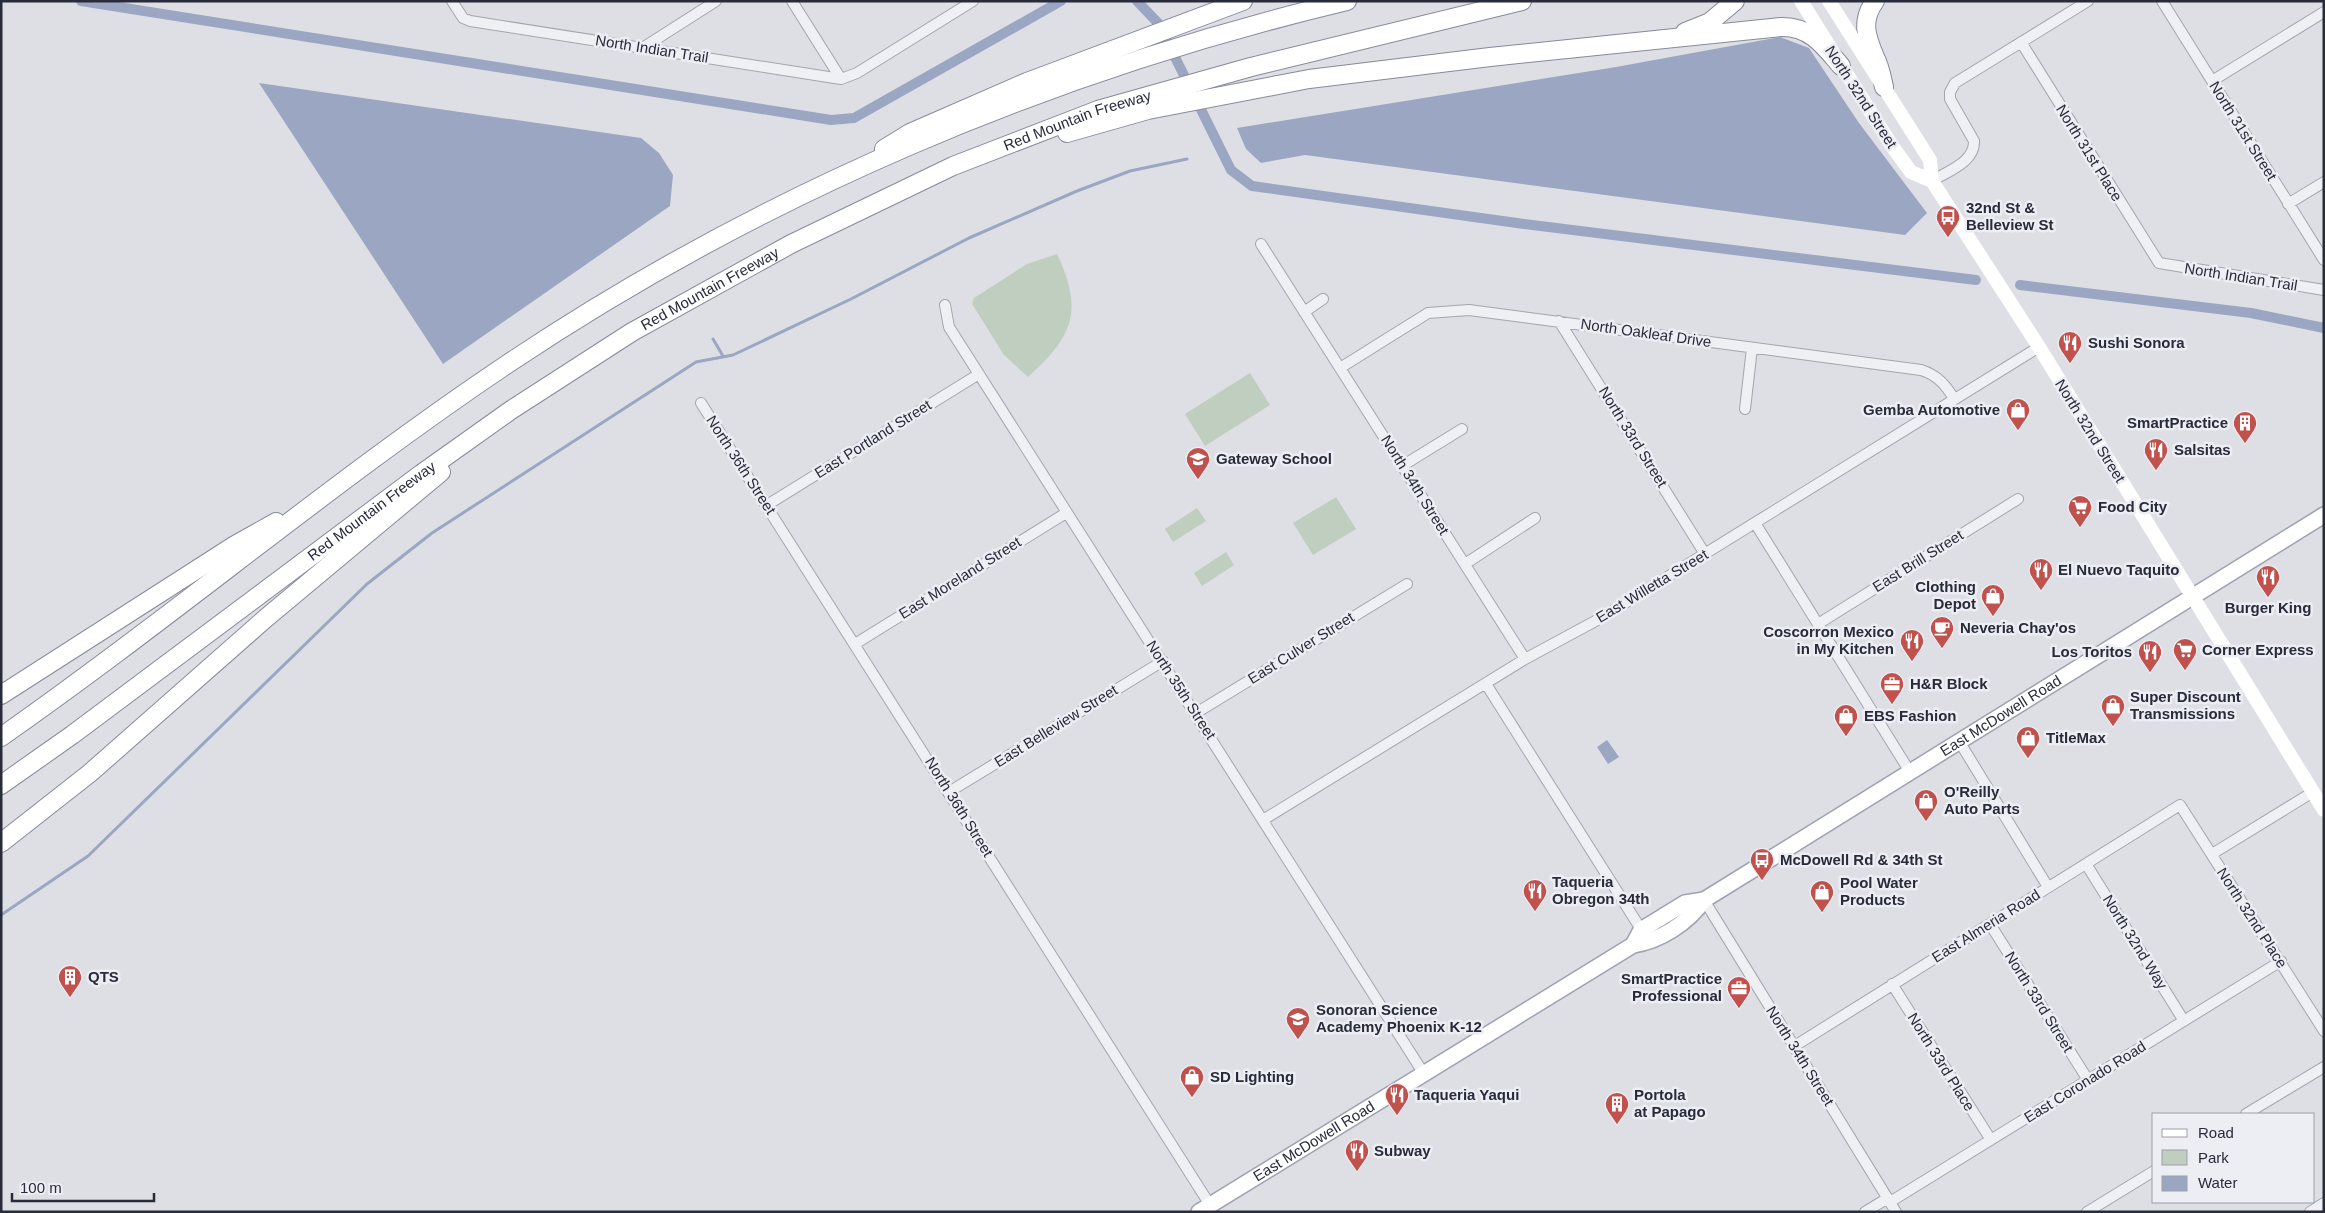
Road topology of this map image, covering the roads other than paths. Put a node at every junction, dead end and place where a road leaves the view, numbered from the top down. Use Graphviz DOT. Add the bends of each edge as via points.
graph roads {
  1 [pos="452,1"];
  2 [pos="716,1"];
  3 [pos="792,1"];
  4 [pos="972,1"];
  5 [pos="1243,1"];
  6 [pos="1347,1"];
  7 [pos="1522,1"];
  8 [pos="1735,1"];
  9 [pos="1801,1"];
  10 [pos="1829,1"];
  11 [pos="1875,1"];
  12 [pos="2088,1"];
  13 [pos="2162,1"];
  14 [pos="2324,12"];
  15 [pos="1663,38"];
  16 [pos="2021,42"];
  17 [pos="644,48"];
  18 [pos="1841,66"];
  19 [pos="841,79"];
  20 [pos="2212,81"];
  21 [pos="1884,88"];
  22 [pos="1146,104"];
  23 [pos="845,174"];
  24 [pos="1932,181"];
  25 [pos="2324,182"];
  26 [pos="2288,204"];
  27 [pos="1261,244"];
  28 [pos="2324,260"];
  29 [pos="2159,262"];
  30 [pos="2324,290"];
  31 [pos="1323,299"];
  32 [pos="945,305"];
  33 [pos="1304,312"];
  34 [pos="1559,321"];
  35 [pos="2039,347"];
  36 [pos="1752,348"];
  37 [pos="1340,368"];
  38 [pos="978,374"];
  39 [pos="1954,399"];
  40 [pos="701,403"];
  41 [pos="1745,409"];
  42 [pos="511,410"];
  43 [pos="1462,429"];
  44 [pos="1402,466"];
  45 [pos="340,486"];
  46 [pos="2018,499"];
  47 [pos="767,505"];
  48 [pos="1066,513"];
  49 [pos="2324,515"];
  50 [pos="1535,518"];
  51 [pos="1755,523"];
  52 [pos="1705,554"];
  53 [pos="1465,564"];
  54 [pos="1407,584"];
  55 [pos="2192,596"];
  56 [pos="1818,624"];
  57 [pos="855,644"];
  58 [pos="1525,659"];
  59 [pos="1163,661"];
  60 [pos="1486,684"];
  61 [pos="1,695"];
  62 [pos="1196,713"];
  63 [pos="1,738"];
  64 [pos="1959,741"];
  65 [pos="1910,772"];
  66 [pos="1,785"];
  67 [pos="949,792"];
  68 [pos="2313,792"];
  69 [pos="2180,805"];
  70 [pos="2324,810"];
  71 [pos="1263,820"];
  72 [pos="1,843"];
  73 [pos="2212,854"];
  74 [pos="2086,864"];
  75 [pos="2048,887"];
  76 [pos="1704,900"];
  77 [pos="1990,924"];
  78 [pos="1645,936"];
  79 [pos="2281,961"];
  80 [pos="1892,984"];
  81 [pos="2184,1021"];
  82 [pos="2324,1031"];
  83 [pos="1793,1047"];
  84 [pos="2324,1067"];
  85 [pos="1424,1074"];
  86 [pos="2088,1080"];
  87 [pos="2248,1113"];
  88 [pos="1991,1140"];
  89 [pos="2152,1172"];
  90 [pos="1889,1200"];
  91 [pos="2324,1203"];
  92 [pos="1208,1209"];
  93 [pos="1865,1212"];
  94 [pos="1896,1212"];
  95 [pos="2087,1212"];
  96 [pos="2310,1212"];
  1 -- 17 [label="street, North Indian Trail" via="463,18"];
  2 -- 17 [label="street"];
  3 -- 19 [label="street"];
  4 -- 19 [label="street" via="857,73"];
  5 -- 23 [label="highway" via="1027,82 910,133"];
  6 -- 23 [label="highway" via="1238,29 1126,64 1008,105"];
  7 -- 22 [label="highway, Red Mountain Freeway" via="1251,68"];
  8 -- 15 [label="highway" via="1710,22"];
  9 -- 18 [label="main road, North 32nd Street"];
  10 -- 21 [label="main road, North 32nd Street"];
  11 -- 21 [label="highway" via="1868,16 1867,38"];
  12 -- 16 [label="street"];
  13 -- 20 [label="street, North 31st Street"];
  14 -- 20 [label="street"];
  15 -- 18 [label="highway" via="1792,27 1815,37"];
  15 -- 22 [label="highway" via="1490,57"];
  16 -- 24 [label="street" via="1955,83 1950,99 1974,141 1974,148 1966,160"];
  16 -- 29 [label="street, North 31st Place"];
  17 -- 19 [label="street, North Indian Trail"];
  18 -- 24 [label="main road, North 32nd Street" via="1911,172"];
  20 -- 26 [label="street, North 31st Street"];
  21 -- 24 [label="main road, North 32nd Street" via="1930,160"];
  22 -- 42 [label="highway, Red Mountain Freeway" via="956,176 890,196 695,295"];
  23 -- 45 [label="highway" via="730,231 592,310 482,382"];
  24 -- 35 [label="main road, North 32nd Street"];
  25 -- 26 [label="street"];
  26 -- 28 [label="street, North 31st Street"];
  27 -- 33 [label="street, North 34th Street"];
  29 -- 30 [label="street, North Indian Trail"];
  31 -- 33 [label="street"];
  32 -- 38 [label="street, North 35th Street" via="949,327"];
  33 -- 37 [label="street, North 34th Street"];
  34 -- 36 [label="street, North Oakleaf Drive"];
  34 -- 37 [label="street, North Oakleaf Drive" via="1470,310 1428,313"];
  34 -- 52 [label="street, North 33rd Street"];
  35 -- 39 [label="street, East Willetta Street"];
  35 -- 55 [label="main road, North 32nd Street"];
  36 -- 39 [label="street, North Oakleaf Drive" via="1921,370 1944,384"];
  36 -- 41 [label="street"];
  37 -- 44 [label="street, North 34th Street"];
  38 -- 47 [label="street, East Portland Street"];
  38 -- 48 [label="street, North 35th Street"];
  39 -- 51 [label="street, East Willetta Street"];
  40 -- 47 [label="street, North 36th Street"];
  42 -- 66 [label="highway, Red Mountain Freeway"];
  42 -- 72 [label="highway" via="422,489 243,637 90,773"];
  43 -- 44 [label="street"];
  44 -- 53 [label="street, North 34th Street"];
  45 -- 61 [label="highway" via="235,545"];
  45 -- 63 [label="highway"];
  46 -- 56 [label="street, East Brill Street"];
  47 -- 57 [label="street, North 36th Street"];
  48 -- 57 [label="street, East Moreland Street"];
  48 -- 59 [label="street, North 35th Street"];
  49 -- 55 [label="main road, East McDowell Road"];
  50 -- 53 [label="street"];
  51 -- 52 [label="street, East Willetta Street"];
  51 -- 56 [label="street"];
  52 -- 58 [label="street, East Willetta Street" via="1601,618"];
  53 -- 58 [label="street, North 34th Street"];
  54 -- 62 [label="street, East Culver Street"];
  55 -- 64 [label="main road, East McDowell Road"];
  55 -- 68 [label="main road, North 32nd Street"];
  56 -- 65 [label="street"];
  57 -- 67 [label="street, North 36th Street"];
  58 -- 60 [label="street, East Willetta Street"];
  59 -- 62 [label="street, North 35th Street"];
  59 -- 67 [label="street, East Belleview Street"];
  60 -- 71 [label="street, East Willetta Street"];
  60 -- 78 [label="street"];
  62 -- 71 [label="street, North 35th Street"];
  64 -- 65 [label="main road, East McDowell Road"];
  64 -- 75 [label="street"];
  65 -- 76 [label="main road, East McDowell Road"];
  67 -- 92 [label="street, North 36th Street"];
  68 -- 70 [label="main road, North 32nd Street"];
  68 -- 73 [label="street"];
  69 -- 73 [label="street, North 32nd Place"];
  69 -- 74 [label="street, East Almeria Road"];
  71 -- 85 [label="street, North 35th Street"];
  73 -- 79 [label="street, North 32nd Place"];
  74 -- 75 [label="street, East Almeria Road"];
  74 -- 81 [label="street, North 32nd Way"];
  75 -- 77 [label="street, East Almeria Road"];
  76 -- 78 [label="main road, East McDowell Road" via="1685,903"];
  76 -- 83 [label="street, North 34th Street"];
  77 -- 80 [label="street, East Almeria Road"];
  77 -- 86 [label="street, North 33rd Street"];
  78 -- 85 [label="main road, East McDowell Road"];
  79 -- 81 [label="street, East Coronado Road"];
  79 -- 82 [label="street, North 32nd Place"];
  80 -- 83 [label="street, East Almeria Road"];
  80 -- 88 [label="street, North 33rd Place"];
  81 -- 86 [label="street, East Coronado Road"];
  83 -- 90 [label="street, North 34th Street"];
  84 -- 87 [label="street"];
  85 -- 92 [label="main road, East McDowell Road"];
  86 -- 88 [label="street, East Coronado Road"];
  88 -- 90 [label="street, East Coronado Road"];
  89 -- 95 [label="street"];
  90 -- 93 [label="street, East Coronado Road"];
  90 -- 94 [label="street, North 34th Street"];
  91 -- 96 [label="street"];
}
